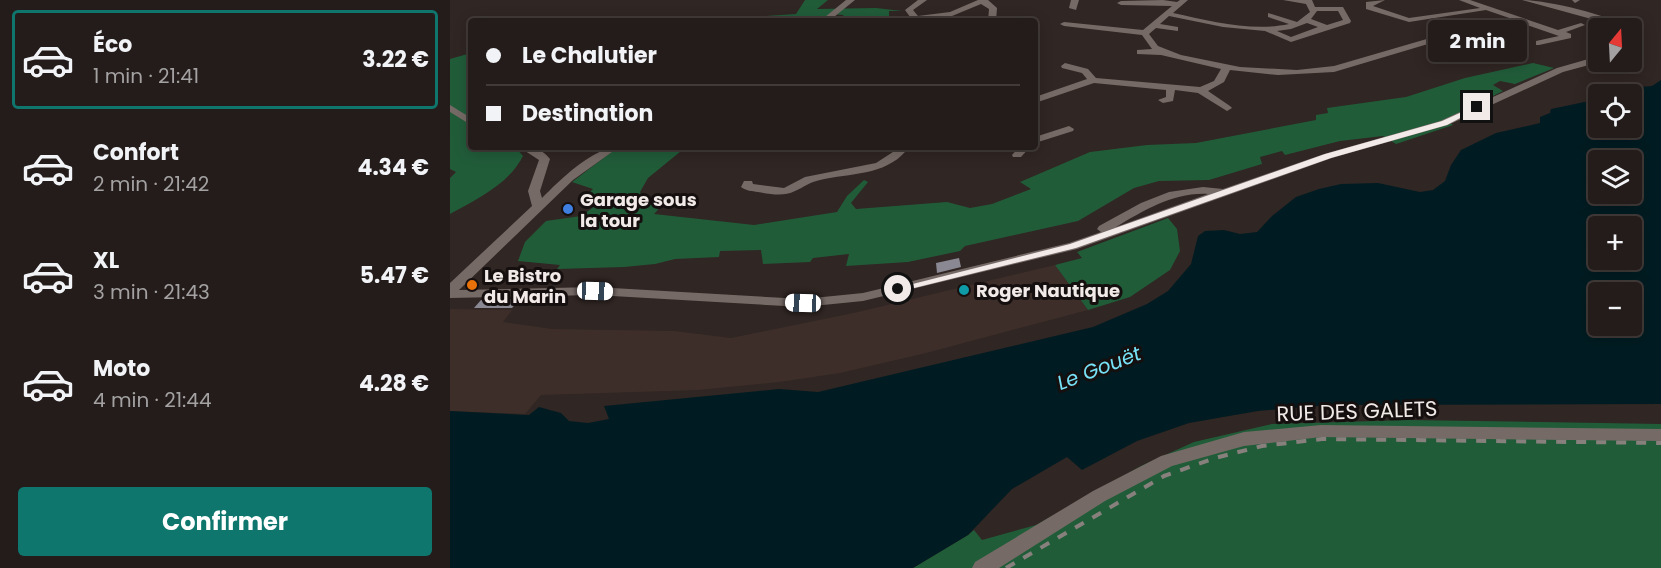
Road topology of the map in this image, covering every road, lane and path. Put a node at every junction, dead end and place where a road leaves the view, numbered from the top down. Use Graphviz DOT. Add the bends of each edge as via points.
graph roads {
  1 [pos="851,0"];
  2 [pos="1287,0"];
  3 [pos="1382,0"];
  4 [pos="1462,0"];
  5 [pos="1526,0"];
  6 [pos="921,1"];
  7 [pos="983,1"];
  8 [pos="1182,2"];
  9 [pos="1121,3"];
  10 [pos="1310,3"];
  11 [pos="1488,9"];
  12 [pos="1168,14"];
  13 [pos="1271,15"];
  14 [pos="829,18"];
  15 [pos="915,18"];
  16 [pos="929,18"];
  17 [pos="992,18"];
  18 [pos="1598,18"];
  19 [pos="1307,20"];
  20 [pos="1530,22"];
  21 [pos="1064,24"];
  22 [pos="1295,24"];
  23 [pos="1152,25"];
  24 [pos="1581,25"];
  25 [pos="1237,27"];
  26 [pos="1324,28"];
  27 [pos="1175,29"];
  28 [pos="1268,30"];
  29 [pos="1559,32"];
  30 [pos="1145,33"];
  31 [pos="1229,35"];
  32 [pos="1539,43"];
  33 [pos="1140,52"];
  34 [pos="1163,52"];
  35 [pos="1588,62"];
  36 [pos="1065,66"];
  37 [pos="1226,68"];
  38 [pos="1093,80"];
  39 [pos="1171,88"];
  40 [pos="1200,90"];
  41 [pos="1038,99"];
  42 [pos="1163,100"];
  43 [pos="450,108"];
  44 [pos="1227,108"];
  45 [pos="468,120"];
  46 [pos="1070,129"];
  47 [pos="1038,139"];
  48 [pos="530,150"];
  49 [pos="609,150"];
  50 [pos="901,150"];
  51 [pos="748,183"];
  52 [pos="538,206"];
  53 [pos="450,293"];
  54 [pos="1661,435"];
  55 [pos="982,568"];
  1 -- 14 [label="street"];
  2 -- 10 [label="street"];
  3 -- 11 [label="street" via="1369,7 1409,20"];
  4 -- 11 [label="street"];
  5 -- 18 [label="street"];
  6 -- 15 [label="street" via="909,10"];
  7 -- 16 [label="street" via="952,14"];
  7 -- 17 [label="street" via="993,8"];
  8 -- 9 [label="street"];
  8 -- 12 [label="street"];
  10 -- 19 [label="street" via="1313,16"];
  10 -- 26 [label="street" via="1340,9 1347,21"];
  11 -- 20 [label="street"];
  12 -- 23 [label="street"];
  12 -- 25 [label="street" via="1207,17"];
  13 -- 22 [label="street"];
  19 -- 22 [label="street"];
  19 -- 26 [label="street"];
  20 -- 29 [label="street"];
  20 -- 37 [label="street" via="1469,30 1336,68 1288,72"];
  21 -- 30 [label="street"];
  22 -- 28 [label="street"];
  23 -- 27 [label="street"];
  23 -- 30 [label="street"];
  24 -- 29 [label="street"];
  25 -- 28 [label="street"];
  25 -- 31 [label="street"];
  26 -- 28 [label="street" via="1291,40"];
  29 -- 32 [label="street" via="1568,36"];
  30 -- 34 [label="street" via="1149,42"];
  33 -- 34 [label="street"];
  34 -- 37 [label="street"];
  35 -- 53 [label="street" via="1560,70 1444,123 1328,156 1092,239 880,293 803,303 595,291"];
  36 -- 38 [label="street" via="1085,71"];
  37 -- 40 [label="street" via="1221,80"];
  38 -- 39 [label="street"];
  38 -- 41 [label="street"];
  39 -- 40 [label="street"];
  39 -- 42 [label="street" via="1170,99"];
  40 -- 44 [label="street"];
  43 -- 45 [label="street"];
  46 -- 47 [label="street"];
  48 -- 52 [label="street" via="545,159 534,191"];
  49 -- 52 [label="street"];
  50 -- 51 [label="street" via="870,170 806,179 785,191 747,187"];
  52 -- 53 [label="street"];
  54 -- 55 [label="street, RUE DES GALETS" via="1322,431 1244,439 1167,461"];
}
